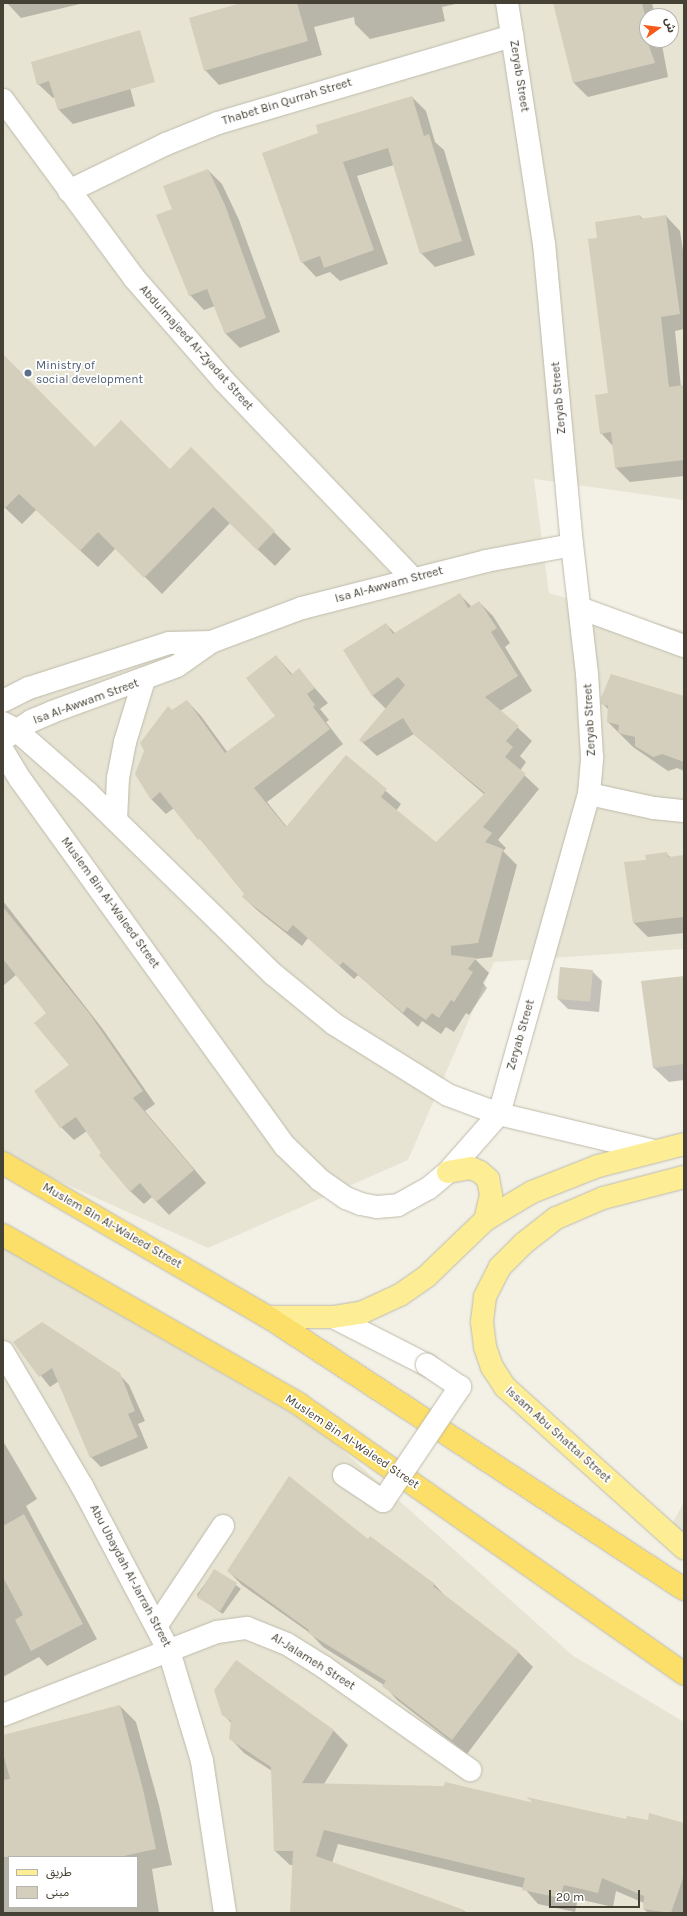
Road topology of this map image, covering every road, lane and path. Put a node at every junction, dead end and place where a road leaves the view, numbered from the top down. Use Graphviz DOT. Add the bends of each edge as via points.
graph roads {
  1 [pos="507,3"];
  2 [pos="512,36"];
  3 [pos="3,100"];
  4 [pos="69,191"];
  5 [pos="572,545"];
  6 [pos="412,578"];
  7 [pos="580,608"];
  8 [pos="211,642"];
  9 [pos="684,646"];
  10 [pos="144,680"];
  11 [pos="3,700"];
  12 [pos="7,731"];
  13 [pos="3,751"];
  14 [pos="589,794"];
  15 [pos="684,811"];
  16 [pos="116,820"];
  17 [pos="499,1114"];
  18 [pos="684,1144"];
  19 [pos="654,1151"];
  20 [pos="3,1163"];
  21 [pos="448,1172"];
  22 [pos="684,1177"];
  23 [pos="485,1220"];
  24 [pos="3,1235"];
  25 [pos="268,1316"];
  26 [pos="333,1317"];
  27 [pos="3,1352"];
  28 [pos="344,1475"];
  29 [pos="223,1526"];
  30 [pos="684,1548"];
  31 [pos="684,1589"];
  32 [pos="157,1625"];
  33 [pos="169,1652"];
  34 [pos="684,1674"];
  35 [pos="3,1716"];
  36 [pos="470,1770"];
  37 [pos="225,1913"];
  1 -- 2 [label="street, Zeryab Street"];
  2 -- 4 [label="street, Thabet Bin Qurrah Street" via="218,123 166,144"];
  2 -- 5 [label="street, Zeryab Street" via="544,244"];
  3 -- 4 [label="street, Abdulmajeed Al-Zyadat Street"];
  4 -- 6 [label="street, Abdulmajeed Al-Zyadat Street" via="135,279 224,381"];
  5 -- 6 [label="street, Isa Al-Awwam Street" via="486,560"];
  5 -- 7 [label="street, Zeryab Street"];
  6 -- 8 [label="street, Isa Al-Awwam Street" via="302,608"];
  7 -- 9 [label="street"];
  7 -- 14 [label="street, Zeryab Street" via="591,715"];
  8 -- 10 [label="street, Isa Al-Awwam Street" via="177,666"];
  8 -- 11 [label="street, Isa Al-Awwam Street" via="169,643 29,688"];
  10 -- 12 [label="street, Isa Al-Awwam Street" via="52,712"];
  10 -- 16 [label="street" via="125,742 118,778"];
  12 -- 16 [label="street"];
  13 -- 21 [label="street, Muslem Bin Al-Waleed Street" via="20,779 285,1146 320,1180 346,1198 377,1208 398,1205 413,1198"];
  14 -- 15 [label="street" via="654,808"];
  14 -- 17 [label="street, Zeryab Street"];
  16 -- 17 [label="street" via="273,974 334,1024 448,1095"];
  17 -- 19 [label="street"];
  17 -- 21 [label="street, Muslem Bin Al-Waleed Street"];
  18 -- 19 [label="main road"];
  19 -- 23 [label="main road" via="598,1166 532,1192"];
  20 -- 25 [label="highway, Muslem Bin Al-Waleed Street"];
  21 -- 23 [label="main road" via="471,1168 488,1179 491,1195"];
  22 -- 30 [label="main road, Issam Abu Shattal Street" via="603,1198 556,1218 523,1244 500,1267 485,1297 482,1322 484,1347 504,1387"];
  23 -- 26 [label="main road" via="426,1277 400,1295 363,1312"];
  24 -- 34 [label="highway, Muslem Bin Al-Waleed Street" via="299,1404"];
  25 -- 26 [label="main road"];
  25 -- 31 [label="highway, Muslem Bin Al-Waleed Street"];
  26 -- 28 [label="street, bridge" via="460,1386 383,1501"];
  27 -- 32 [label="street, Abu Ubaydah Al-Jarrah Street" via="82,1486"];
  29 -- 32 [label="street"];
  32 -- 33 [label="street, Abu Ubaydah Al-Jarrah Street"];
  33 -- 35 [label="street, Al-Jalameh Street"];
  33 -- 36 [label="street, Al-Jalameh Street" via="217,1632 247,1628 267,1633 324,1667"];
  33 -- 37 [label="street, Abu Ubaydah Al-Jarrah Street" via="202,1761"];
}
